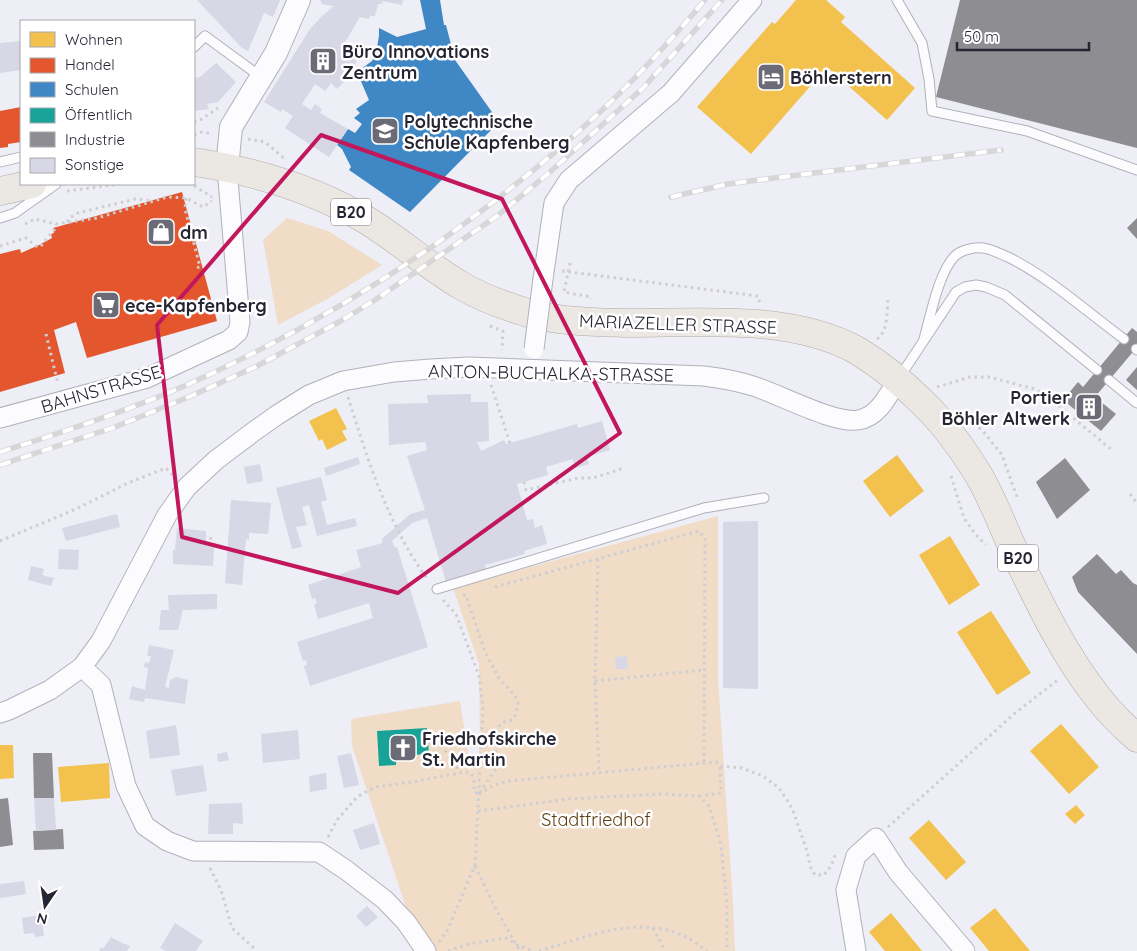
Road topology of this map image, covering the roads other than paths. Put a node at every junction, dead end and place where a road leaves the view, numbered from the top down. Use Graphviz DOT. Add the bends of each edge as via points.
graph roads {
  1 [pos="299,0"];
  2 [pos="752,0"];
  3 [pos="897,0"];
  4 [pos="195,46"];
  5 [pos="262,78"];
  6 [pos="20,157"];
  7 [pos="0,162"];
  8 [pos="195,162"];
  9 [pos="226,168"];
  10 [pos="1137,170"];
  11 [pos="27,185"];
  12 [pos="55,185"];
  13 [pos="0,191"];
  14 [pos="0,218"];
  15 [pos="924,338"];
  16 [pos="1124,339"];
  17 [pos="531,370"];
  18 [pos="1097,370"];
  19 [pos="897,380"];
  20 [pos="1109,380"];
  21 [pos="1137,403"];
  22 [pos="0,418"];
  23 [pos="764,498"];
  24 [pos="437,589"];
  25 [pos="82,667"];
  26 [pos="0,713"];
  27 [pos="1137,738"];
  28 [pos="432,948"];
  29 [pos="856,951"];
  30 [pos="965,951"];
  1 -- 5 [label="street"];
  2 -- 17 [label="street, bridge" via="671,93 569,180 554,203"];
  3 -- 10 [label="lane" via="922,43 932,111 1027,131"];
  4 -- 5 [label="lane" via="205,36"];
  5 -- 9 [label="street" via="232,126"];
  6 -- 7 [label="lane"];
  8 -- 9 [label="main road, B20"];
  9 -- 19 [label="main road, MARIAZELLER STRASSE / B20" via="300,188 330,201 368,221 461,285 492,301 531,314 574,322 744,323 794,329 856,350"];
  9 -- 22 [label="street, BAHNSTRASSE" via="240,322 238,332 229,340 147,378"];
  11 -- 13 [label="main road"];
  12 -- 14 [label="lane" via="15,213"];
  15 -- 16 [label="lane" via="946,269 955,256 972,248 983,248 1007,257 1045,279"];
  15 -- 18 [label="lane" via="956,292 976,285 1005,294"];
  15 -- 19 [label="lane"];
  17 -- 19 [label="street, ANTON-BUCHALKA-STRASSE" via="728,379 840,420 871,416"];
  17 -- 25 [label="street, ANTON-BUCHALKA-STRASSE" via="431,368 343,381 308,395 277,415 216,460 186,487 167,515 101,641"];
  19 -- 27 [label="main road, MARIAZELLER STRASSE / B20" via="952,434 979,475 1024,570 1076,666 1096,696"];
  20 -- 21 [label="lane"];
  23 -- 24 [label="lane" via="704,508"];
  25 -- 26 [label="street, ANTON-BUCHALKA-STRASSE" via="50,690"];
  25 -- 28 [label="street" via="101,685 126,786 145,826 167,841 193,851 319,852 385,900"];
  29 -- 30 [label="street" via="846,890 856,856 876,838 898,872"];
}
